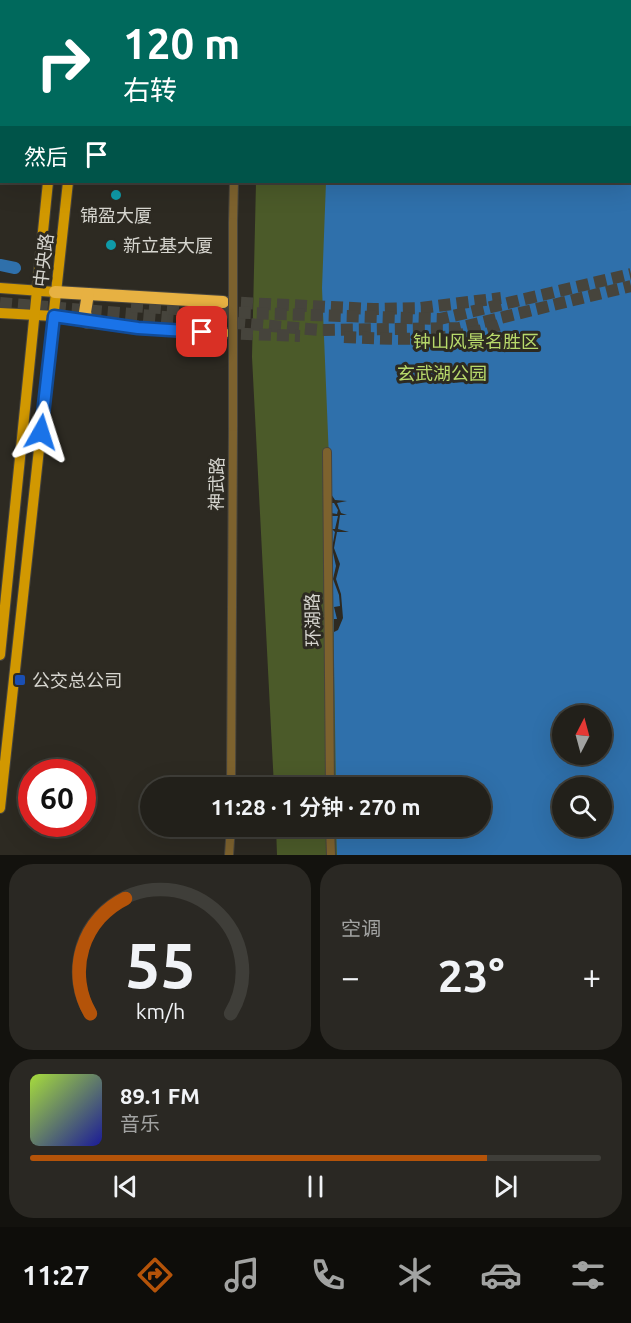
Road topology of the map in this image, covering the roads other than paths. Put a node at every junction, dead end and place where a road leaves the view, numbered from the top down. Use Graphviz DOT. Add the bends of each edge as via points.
graph roads {
  1 [pos="48,183"];
  2 [pos="68,183"];
  3 [pos="234,183"];
  4 [pos="0,288"];
  5 [pos="36,290"];
  6 [pos="55,292"];
  7 [pos="88,294"];
  8 [pos="223,302"];
  9 [pos="0,313"];
  10 [pos="35,315"];
  11 [pos="54,316"];
  12 [pos="87,322"];
  13 [pos="223,333"];
  14 [pos="327,452"];
  15 [pos="0,655"];
  16 [pos="231,777"];
  17 [pos="330,777"];
  18 [pos="0,808"];
  19 [pos="230,837"];
  20 [pos="330,837"];
  21 [pos="229,855"];
  22 [pos="331,855"];
  1 -- 5 [label="main road, 中央路"];
  2 -- 6 [label="main road, 中央路"];
  3 -- 16 [label="street, 神武路, bridge"];
  4 -- 5 [label="main road"];
  5 -- 6 [label="main road"];
  5 -- 10 [label="main road, 中央路"];
  6 -- 7 [label="highway"];
  6 -- 11 [label="main road, 中央路"];
  7 -- 8 [label="highway"];
  7 -- 12 [label="highway"];
  9 -- 10 [label="main road"];
  10 -- 11 [label="main road"];
  10 -- 15 [label="main road, 中央路"];
  11 -- 12 [label="highway"];
  11 -- 18 [label="main road, 中央路"];
  12 -- 13 [label="highway"];
  14 -- 17 [label="street, 环湖路"];
  19 -- 21 [label="street"];
  20 -- 22 [label="street"];
}
